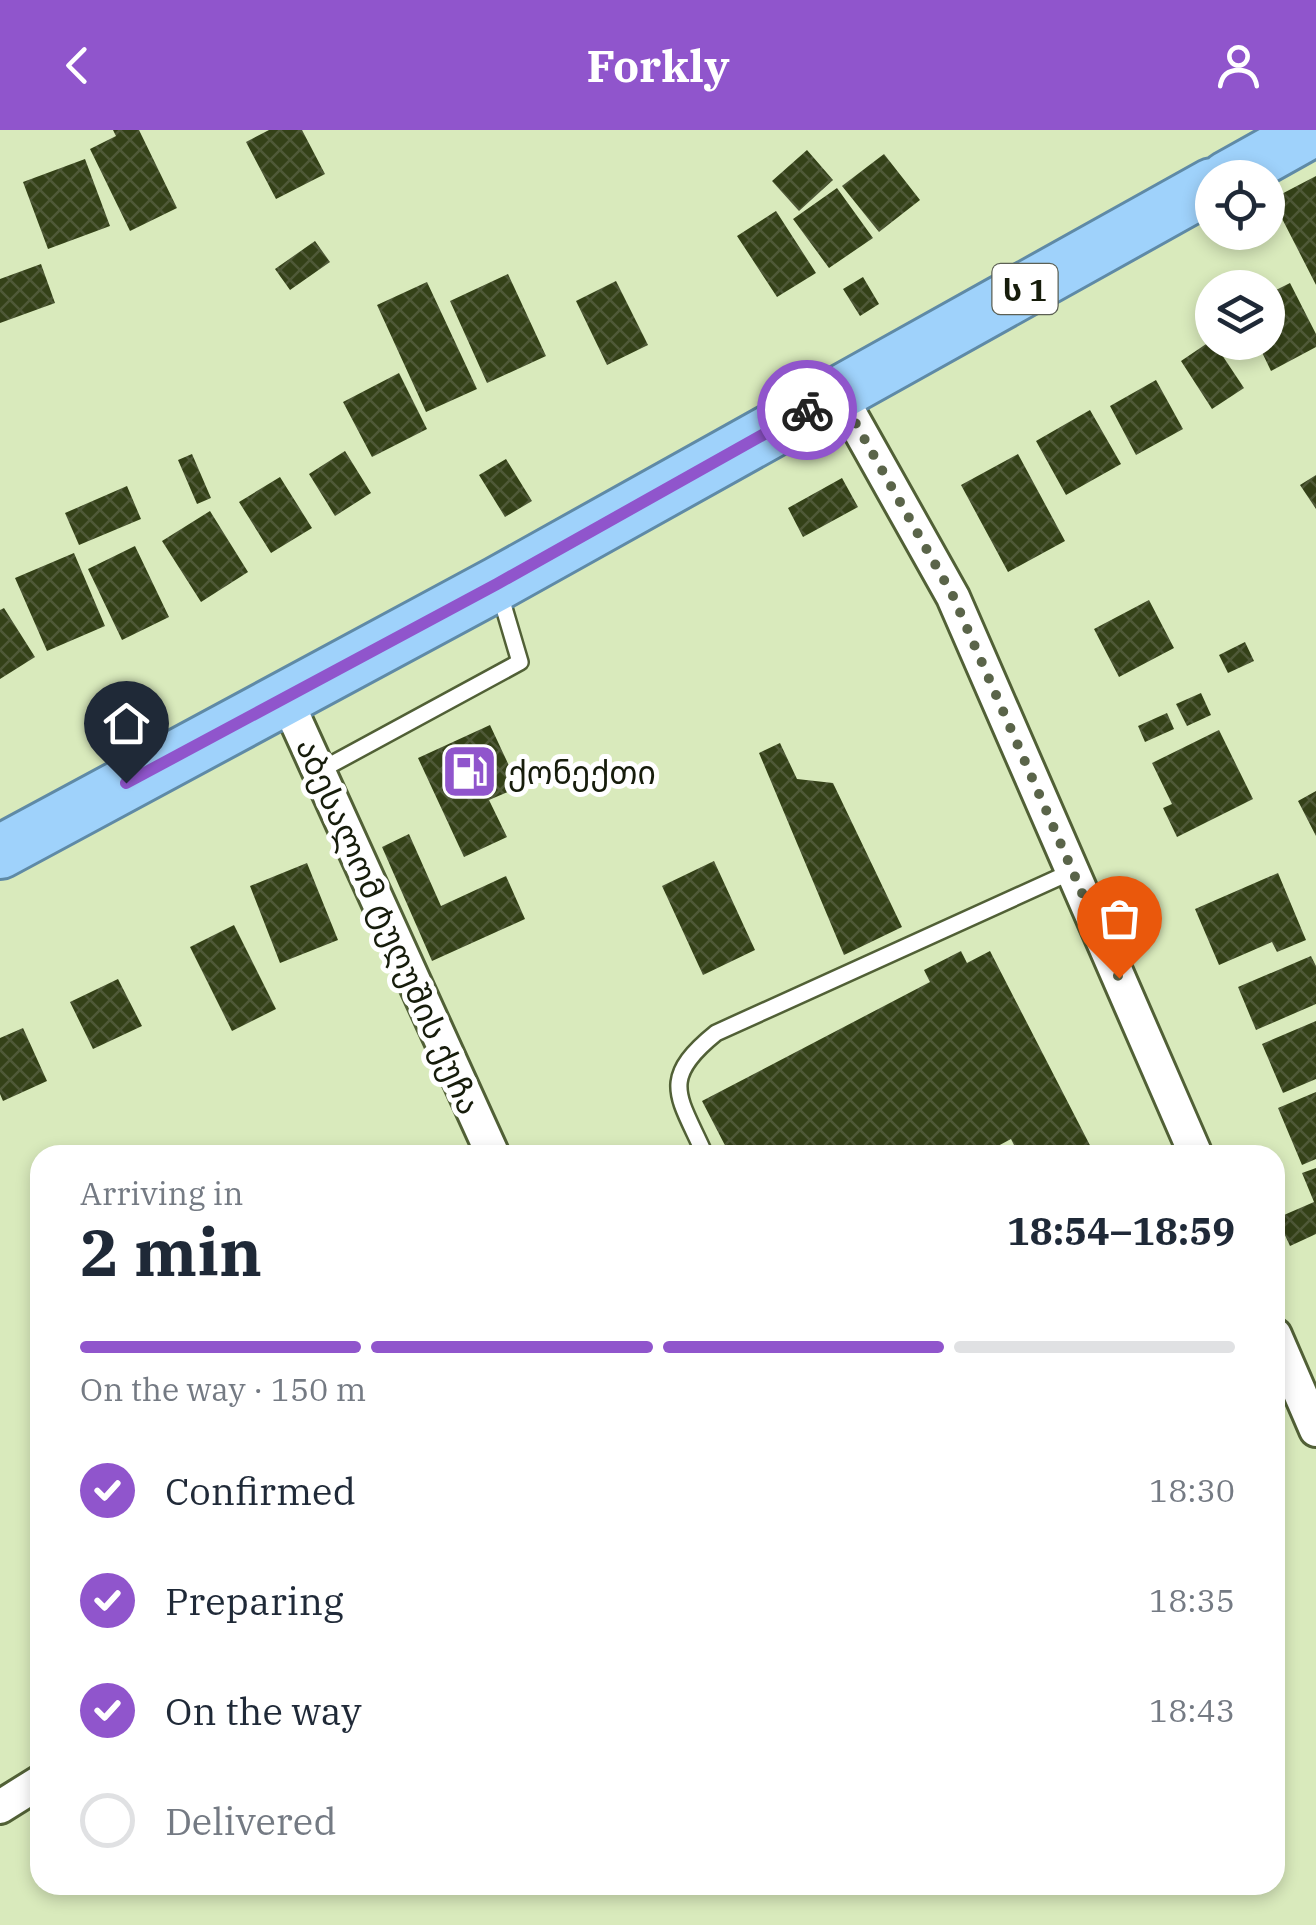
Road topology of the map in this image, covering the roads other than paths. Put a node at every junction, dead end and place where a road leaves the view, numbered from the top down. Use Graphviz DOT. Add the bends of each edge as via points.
graph roads {
  1 [pos="1313,130"];
  2 [pos="1259,160"];
  3 [pos="1195,195"];
  4 [pos="838,392"];
  5 [pos="497,584"];
  6 [pos="285,697"];
  7 [pos="321,770"];
  8 [pos="0,852"];
  9 [pos="1072,871"];
  10 [pos="489,1145"];
  11 [pos="701,1145"];
  12 [pos="1192,1145"];
  13 [pos="1285,1359"];
  14 [pos="1316,1430"];
  15 [pos="30,1788"];
  16 [pos="0,1807"];
  1 -- 2 [label="highway"];
  3 -- 4 [label="highway, ს 1"];
  4 -- 5 [label="highway, ს 1"];
  4 -- 9 [label="street" via="953,596"];
  5 -- 6 [label="highway, ს 1"];
  5 -- 7 [label="lane" via="520,662"];
  6 -- 7 [label="street, აბესალომ ტუღუშის ქუჩა"];
  6 -- 8 [label="highway, ს 1"];
  7 -- 10 [label="street, აბესალომ ტუღუშის ქუჩა"];
  9 -- 11 [label="lane" via="716,1033 680,1070 678,1094"];
  9 -- 12 [label="street"];
  13 -- 14 [label="street"];
  15 -- 16 [label="street"];
}
